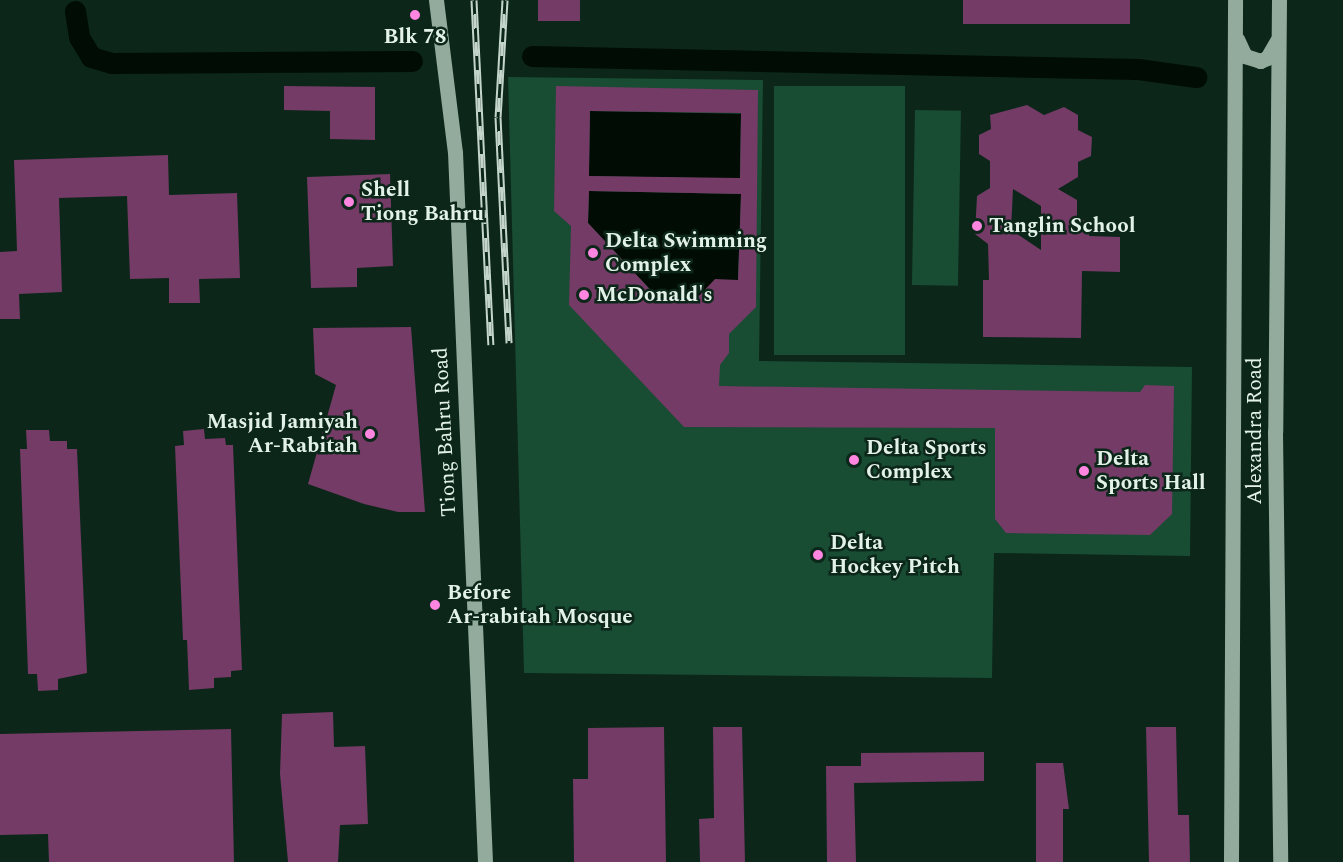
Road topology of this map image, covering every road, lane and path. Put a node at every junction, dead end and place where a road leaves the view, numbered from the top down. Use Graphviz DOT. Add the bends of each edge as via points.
graph roads {
  1 [pos="436,0"];
  2 [pos="1235,0"];
  3 [pos="1279,0"];
  4 [pos="1236,33"];
  5 [pos="1279,36"];
  6 [pos="485,862"];
  7 [pos="1231,862"];
  8 [pos="1280,862"];
  1 -- 6 [label="main road, Tiong Bahru Road" via="455,152"];
  2 -- 4 [label="main road, Alexandra Road"];
  3 -- 5 [label="main road, Alexandra Road"];
  4 -- 5 [label="main road" via="1245,57 1260,61 1274,50"];
  4 -- 7 [label="main road, Alexandra Road" via="1232,153"];
  5 -- 8 [label="main road, Alexandra Road" via="1275,432"];
}
